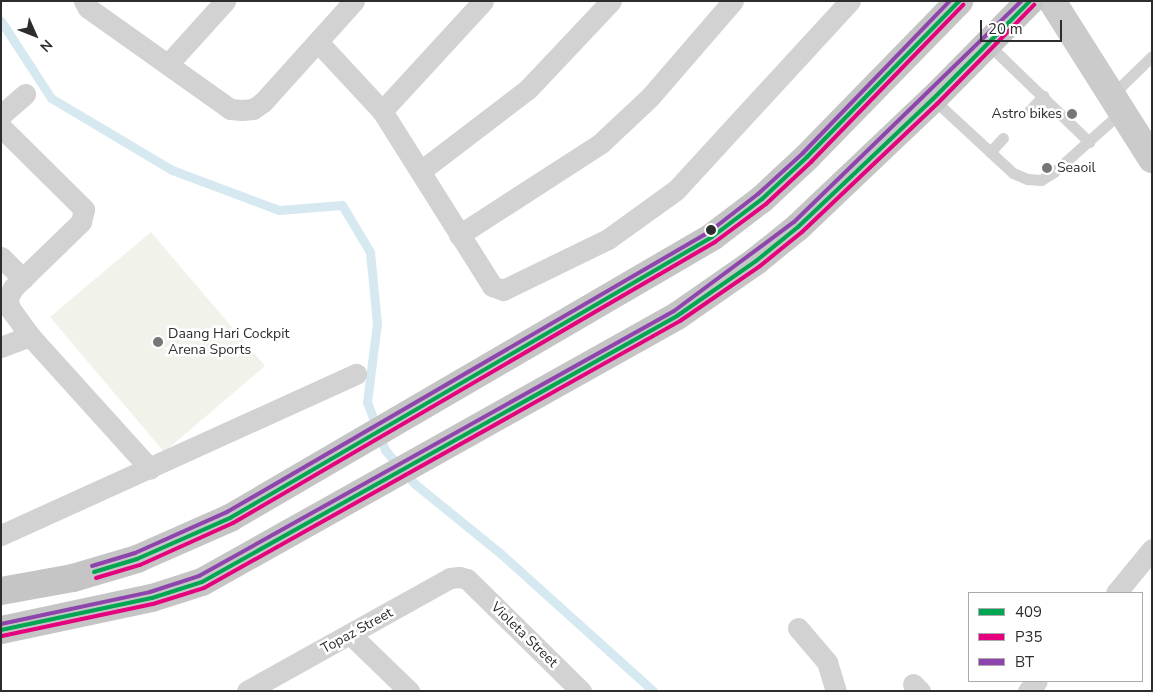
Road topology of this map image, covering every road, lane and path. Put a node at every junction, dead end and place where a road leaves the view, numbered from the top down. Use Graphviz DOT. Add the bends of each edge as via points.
graph roads {
  1 [pos="225,1"];
  2 [pos="354,1"];
  3 [pos="483,1"];
  4 [pos="611,1"];
  5 [pos="733,1"];
  6 [pos="850,1"];
  7 [pos="959,1"];
  8 [pos="1030,1"];
  9 [pos="1052,1"];
  10 [pos="89,4"];
  11 [pos="318,42"];
  12 [pos="987,44"];
  13 [pos="1152,56"];
  14 [pos="169,63"];
  15 [pos="25,94"];
  16 [pos="1043,96"];
  17 [pos="933,99"];
  18 [pos="1116,104"];
  19 [pos="1029,110"];
  20 [pos="382,111"];
  21 [pos="1,115"];
  22 [pos="1,127"];
  23 [pos="1003,138"];
  24 [pos="1089,142"];
  25 [pos="990,152"];
  26 [pos="1152,159"];
  27 [pos="422,170"];
  28 [pos="459,235"];
  29 [pos="1,257"];
  30 [pos="22,279"];
  31 [pos="30,336"];
  32 [pos="1,347"];
  33 [pos="356,374"];
  34 [pos="150,469"];
  35 [pos="1,535"];
  36 [pos="1152,549"];
  37 [pos="467,580"];
  38 [pos="1,591"];
  39 [pos="1117,592"];
  40 [pos="798,628"];
  41 [pos="1,630"];
  42 [pos="351,635"];
  43 [pos="247,691"];
  44 [pos="409,691"];
  45 [pos="581,691"];
  46 [pos="836,691"];
  1 -- 14 [label="street"];
  2 -- 11 [label="street"];
  3 -- 20 [label="street"];
  4 -- 27 [label="street" via="528,89"];
  5 -- 28 [label="street" via="650,97 601,143"];
  6 -- 28 [label="street" via="676,190 608,238 510,288 497,290"];
  7 -- 38 [label="main road" via="800,163 762,199 712,237 230,518 137,559 73,578"];
  8 -- 12 [label="main road"];
  9 -- 18 [label="main road"];
  10 -- 14 [label="street"];
  11 -- 14 [label="street" via="253,109 230,108"];
  11 -- 20 [label="street"];
  12 -- 16 [label="lane"];
  12 -- 17 [label="main road"];
  13 -- 18 [label="lane"];
  15 -- 21 [label="street"];
  16 -- 19 [label="lane"];
  16 -- 24 [label="lane"];
  17 -- 25 [label="lane"];
  17 -- 41 [label="main road" via="835,193 756,262 677,316 202,582 152,598"];
  18 -- 24 [label="lane"];
  18 -- 26 [label="main road"];
  20 -- 27 [label="street"];
  22 -- 30 [label="street" via="84,209 81,222"];
  23 -- 25 [label="lane"];
  24 -- 25 [label="lane" via="1041,180 1026,179 1013,173"];
  27 -- 28 [label="street"];
  29 -- 30 [label="street"];
  30 -- 31 [label="street" via="8,298 9,307"];
  31 -- 32 [label="street"];
  31 -- 34 [label="street"];
  33 -- 34 [label="street"];
  34 -- 35 [label="street"];
  36 -- 39 [label="street"];
  37 -- 42 [label="street, Topaz Street" via="450,578"];
  37 -- 45 [label="street, Violeta Street"];
  40 -- 46 [label="street" via="827,662"];
  42 -- 43 [label="street, Topaz Street"];
  42 -- 44 [label="street"];
}
